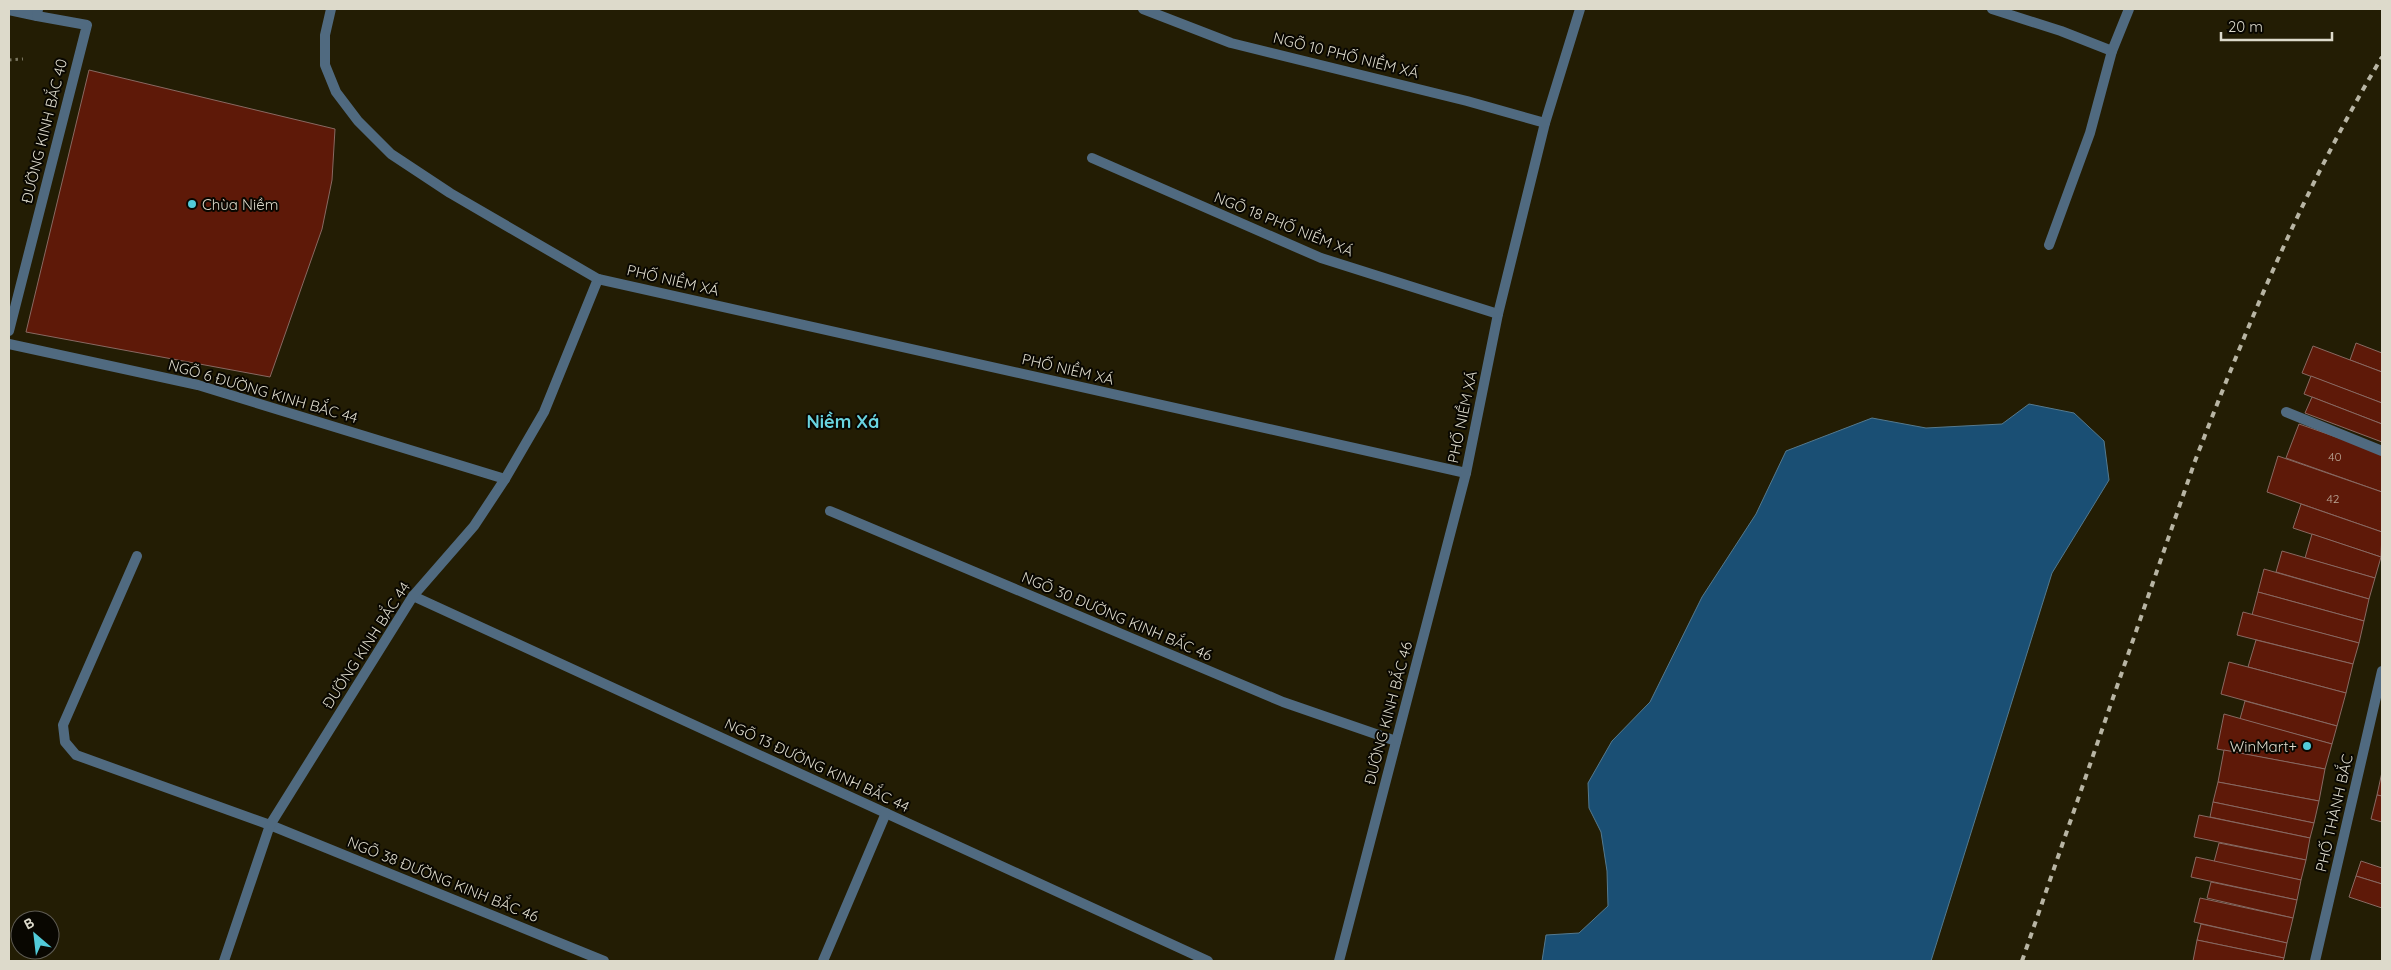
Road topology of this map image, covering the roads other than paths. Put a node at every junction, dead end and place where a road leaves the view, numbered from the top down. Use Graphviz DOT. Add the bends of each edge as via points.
graph roads {
  1 [pos="330,9"];
  2 [pos="1143,9"];
  3 [pos="1580,9"];
  4 [pos="1992,9"];
  5 [pos="2129,9"];
  6 [pos="9,10"];
  7 [pos="37,12"];
  8 [pos="2112,51"];
  9 [pos="1545,123"];
  10 [pos="1092,158"];
  11 [pos="2050,245"];
  12 [pos="598,279"];
  13 [pos="1498,314"];
  14 [pos="9,331"];
  15 [pos="9,344"];
  16 [pos="2286,412"];
  17 [pos="2382,451"];
  18 [pos="1466,473"];
  19 [pos="505,479"];
  20 [pos="830,512"];
  21 [pos="137,556"];
  22 [pos="413,596"];
  23 [pos="2382,671"];
  24 [pos="1396,741"];
  25 [pos="886,813"];
  26 [pos="270,825"];
  27 [pos="224,961"];
  28 [pos="604,961"];
  29 [pos="823,961"];
  30 [pos="1208,961"];
  31 [pos="1339,961"];
  32 [pos="2315,961"];
  1 -- 12 [label="street, PHỐ NIỀM XÁ" via="325,35 325,66 336,92 358,121 391,154 450,194"];
  2 -- 9 [label="street, NGÕ 10 PHỐ NIỀM XÁ" via="1230,43"];
  3 -- 9 [label="street, PHỐ NIỀM XÁ"];
  4 -- 8 [label="street"];
  5 -- 8 [label="street"];
  6 -- 7 [label="street"];
  7 -- 14 [label="street, ĐƯỜNG KINH BẮC 40" via="87,25"];
  8 -- 11 [label="street" via="2090,133"];
  9 -- 13 [label="street, PHỐ NIỀM XÁ"];
  10 -- 13 [label="street, NGÕ 18 PHỐ NIỀM XÁ" via="1321,258"];
  12 -- 18 [label="street, PHỐ NIỀM XÁ"];
  12 -- 19 [label="street, ĐƯỜNG KINH BẮC 44" via="544,412"];
  13 -- 18 [label="street, PHỐ NIỀM XÁ"];
  15 -- 19 [label="street, NGÕ 6 ĐƯỜNG KINH BẮC 44" via="198,385"];
  16 -- 17 [label="street"];
  18 -- 24 [label="street, ĐƯỜNG KINH BẮC 46"];
  19 -- 22 [label="street, ĐƯỜNG KINH BẮC 44" via="474,526"];
  20 -- 24 [label="street, NGÕ 30 ĐƯỜNG KINH BẮC 46" via="1283,702"];
  21 -- 26 [label="street, NGÕ 38 ĐƯỜNG KINH BẮC 46" via="63,725 65,742 76,755"];
  22 -- 25 [label="street, NGÕ 13 ĐƯỜNG KINH BẮC 44"];
  22 -- 26 [label="street, ĐƯỜNG KINH BẮC 44"];
  23 -- 32 [label="street, PHỐ THÀNH BẮC"];
  24 -- 31 [label="street, ĐƯỜNG KINH BẮC 46"];
  25 -- 29 [label="street"];
  25 -- 30 [label="street, NGÕ 13 ĐƯỜNG KINH BẮC 44"];
  26 -- 27 [label="street, ĐƯỜNG KINH BẮC 44"];
  26 -- 28 [label="street, NGÕ 38 ĐƯỜNG KINH BẮC 46"];
}
